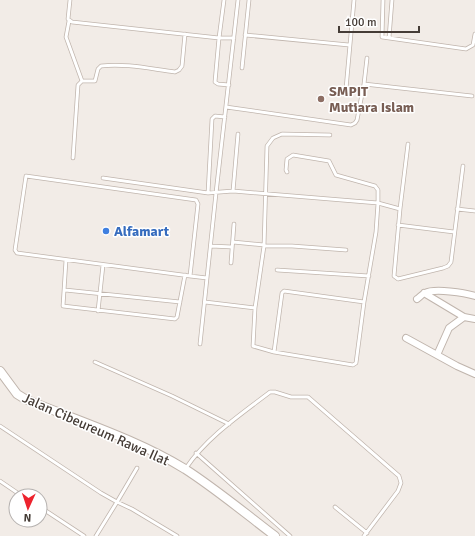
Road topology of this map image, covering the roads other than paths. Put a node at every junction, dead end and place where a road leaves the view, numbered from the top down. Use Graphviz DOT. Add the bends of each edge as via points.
graph roads {
  1 [pos="70,0"];
  2 [pos="224,0"];
  3 [pos="238,0"];
  4 [pos="249,0"];
  5 [pos="354,0"];
  6 [pos="383,0"];
  7 [pos="392,0"];
  8 [pos="69,21"];
  9 [pos="185,34"];
  10 [pos="475,34"];
  11 [pos="245,35"];
  12 [pos="219,38"];
  13 [pos="234,38"];
  14 [pos="389,38"];
  15 [pos="349,44"];
  16 [pos="367,58"];
  17 [pos="242,68"];
  18 [pos="82,81"];
  19 [pos="364,84"];
  20 [pos="229,85"];
  21 [pos="346,89"];
  22 [pos="472,96"];
  23 [pos="226,107"];
  24 [pos="225,117"];
  25 [pos="238,134"];
  26 [pos="330,135"];
  27 [pos="408,144"];
  28 [pos="73,158"];
  29 [pos="463,166"];
  30 [pos="287,172"];
  31 [pos="103,178"];
  32 [pos="233,191"];
  33 [pos="208,193"];
  34 [pos="216,193"];
  35 [pos="265,193"];
  36 [pos="378,203"];
  37 [pos="400,209"];
  38 [pos="457,209"];
  39 [pos="475,211"];
  40 [pos="234,224"];
  41 [pos="398,226"];
  42 [pos="454,232"];
  43 [pos="233,242"];
  44 [pos="264,245"];
  45 [pos="211,246"];
  46 [pos="232,247"];
  47 [pos="346,250"];
  48 [pos="66,260"];
  49 [pos="231,263"];
  50 [pos="103,265"];
  51 [pos="277,270"];
  52 [pos="185,275"];
  53 [pos="190,276"];
  54 [pos="369,276"];
  55 [pos="208,278"];
  56 [pos="65,290"];
  57 [pos="100,293"];
  58 [pos="424,293"];
  59 [pos="475,296"];
  60 [pos="417,299"];
  61 [pos="180,302"];
  62 [pos="205,302"];
  63 [pos="364,302"];
  64 [pos="255,308"];
  65 [pos="98,311"];
  66 [pos="464,318"];
  67 [pos="475,319"];
  68 [pos="406,338"];
  69 [pos="200,344"];
  70 [pos="274,352"];
  71 [pos="437,355"];
  72 [pos="95,362"];
  73 [pos="0,371"];
  74 [pos="475,374"];
  75 [pos="229,424"];
  76 [pos="0,426"];
  77 [pos="196,453"];
  78 [pos="137,468"];
  79 [pos="185,469"];
  80 [pos="0,481"];
  81 [pos="10,488"];
  82 [pos="116,502"];
  83 [pos="335,507"];
  84 [pos="48,512"];
  85 [pos="367,533"];
  86 [pos="84,536"];
  87 [pos="96,536"];
  88 [pos="177,536"];
  89 [pos="276,536"];
  90 [pos="290,536"];
  91 [pos="364,536"];
  1 -- 8 [label="lane"];
  2 -- 12 [label="lane"];
  3 -- 13 [label="lane"];
  4 -- 11 [label="lane"];
  5 -- 15 [label="lane"];
  6 -- 14 [label="lane" via="381,36"];
  7 -- 14 [label="lane"];
  8 -- 9 [label="lane"];
  8 -- 18 [label="lane" via="66,37"];
  9 -- 12 [label="lane"];
  9 -- 18 [label="lane" via="182,66 175,72 116,65 101,66 95,81"];
  10 -- 14 [label="lane" via="473,45 466,49"];
  11 -- 15 [label="lane"];
  11 -- 17 [label="lane"];
  12 -- 13 [label="lane"];
  12 -- 20 [label="lane" via="215,82"];
  13 -- 20 [label="lane"];
  15 -- 21 [label="lane"];
  16 -- 19 [label="lane"];
  18 -- 28 [label="lane" via="78,86"];
  19 -- 22 [label="lane"];
  19 -- 23 [label="lane" via="356,120 351,125"];
  20 -- 23 [label="lane"];
  23 -- 24 [label="lane"];
  24 -- 33 [label="lane" via="215,116 212,119"];
  24 -- 34 [label="lane"];
  25 -- 32 [label="lane"];
  26 -- 35 [label="lane" via="282,134 273,138 267,146"];
  27 -- 37 [label="lane"];
  29 -- 38 [label="lane"];
  30 -- 36 [label="lane" via="287,159 293,155 329,161 336,175 375,186 378,190"];
  31 -- 33 [label="lane"];
  32 -- 34 [label="lane"];
  32 -- 35 [label="lane"];
  33 -- 34 [label="lane"];
  34 -- 45 [label="lane"];
  35 -- 36 [label="lane"];
  35 -- 44 [label="lane"];
  36 -- 37 [label="lane"];
  36 -- 54 [label="lane"];
  37 -- 41 [label="lane"];
  38 -- 39 [label="lane"];
  38 -- 42 [label="lane"];
  40 -- 43 [label="lane"];
  41 -- 42 [label="lane"];
  41 -- 42 [label="lane" via="394,276 398,279 448,266 451,262"];
  43 -- 44 [label="lane"];
  43 -- 46 [label="lane"];
  44 -- 47 [label="lane"];
  44 -- 64 [label="lane"];
  45 -- 46 [label="lane"];
  45 -- 55 [label="lane"];
  46 -- 49 [label="lane"];
  48 -- 50 [label="lane"];
  48 -- 53 [label="lane" via="16,252 26,176 196,200 198,204"];
  48 -- 56 [label="lane"];
  50 -- 52 [label="lane"];
  50 -- 57 [label="lane"];
  51 -- 54 [label="lane"];
  52 -- 53 [label="lane"];
  52 -- 61 [label="lane"];
  53 -- 55 [label="lane"];
  54 -- 63 [label="lane"];
  55 -- 62 [label="lane"];
  56 -- 57 [label="lane"];
  56 -- 65 [label="lane" via="63,306"];
  57 -- 61 [label="lane"];
  57 -- 65 [label="lane"];
  58 -- 59 [label="street" via="433,291"];
  58 -- 60 [label="street"];
  58 -- 66 [label="street"];
  61 -- 65 [label="lane" via="177,318 174,320"];
  62 -- 64 [label="lane"];
  62 -- 69 [label="lane"];
  63 -- 70 [label="lane" via="284,291"];
  63 -- 70 [label="lane" via="356,363"];
  64 -- 70 [label="lane" via="252,346"];
  66 -- 67 [label="street"];
  66 -- 71 [label="street" via="451,327"];
  68 -- 71 [label="street"];
  71 -- 74 [label="street"];
  72 -- 75 [label="lane"];
  73 -- 79 [label="street, Jalan Cibeureum Rawa Ilat" via="17,394 25,399 134,443"];
  75 -- 77 [label="lane"];
  75 -- 85 [label="lane" via="270,392 291,397 308,396 399,476 401,483 398,491"];
  76 -- 82 [label="lane"];
  77 -- 79 [label="lane"];
  77 -- 90 [label="lane"];
  78 -- 82 [label="lane"];
  79 -- 89 [label="street, Jalan Cibeureum Rawa Ilat"];
  80 -- 81 [label="lane"];
  82 -- 87 [label="lane"];
  82 -- 88 [label="lane"];
  83 -- 85 [label="lane"];
  84 -- 86 [label="lane"];
  85 -- 91 [label="lane"];
}
